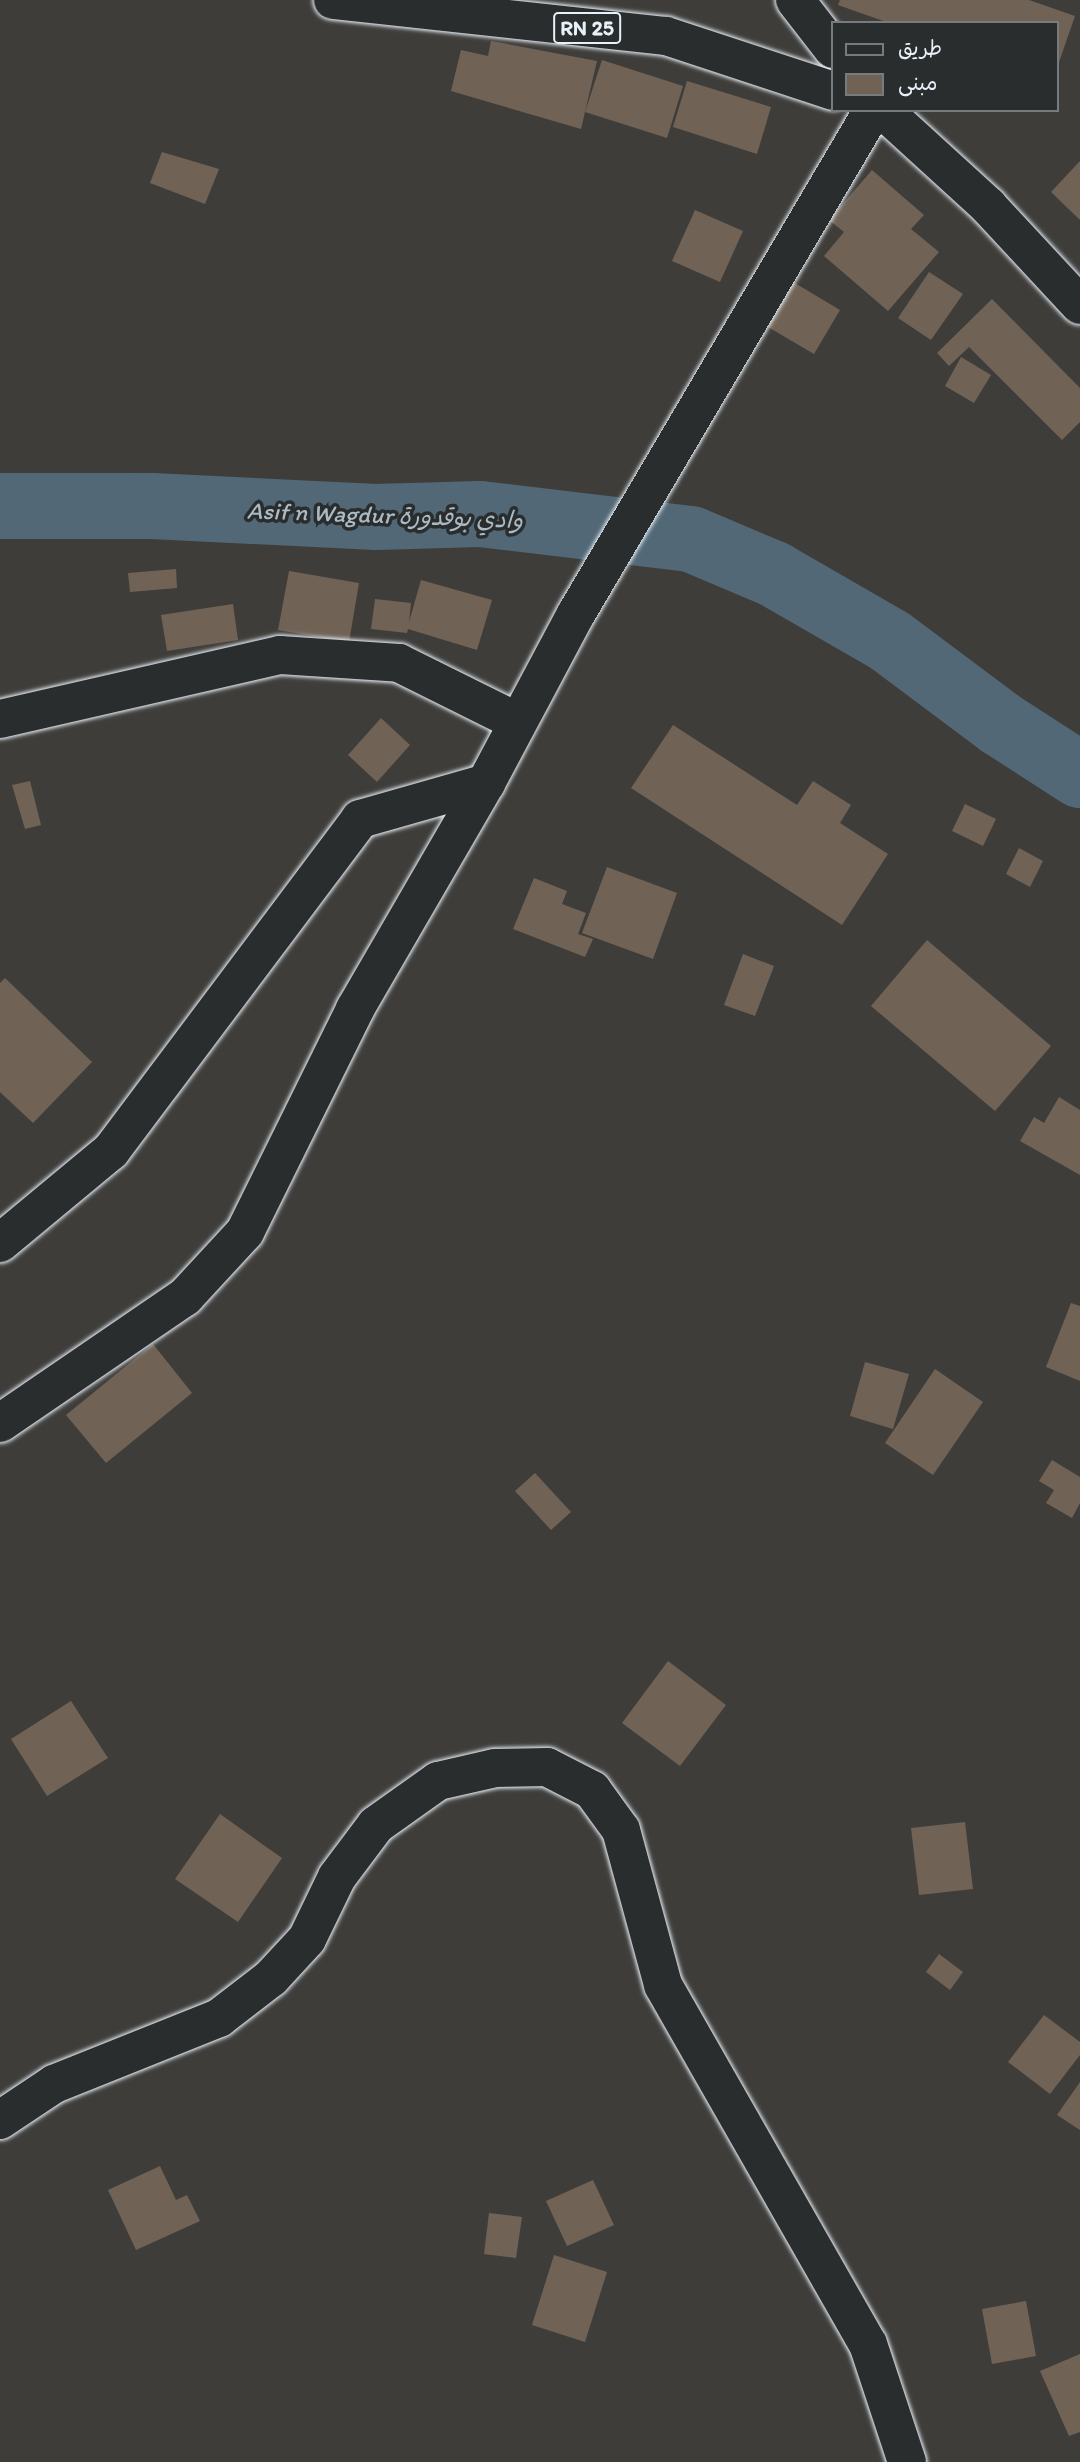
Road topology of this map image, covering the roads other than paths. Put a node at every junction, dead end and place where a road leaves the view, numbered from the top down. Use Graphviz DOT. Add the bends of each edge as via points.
graph roads {
  1 [pos="333,0"];
  2 [pos="794,0"];
  3 [pos="832,48"];
  4 [pos="832,91"];
  5 [pos="872,112"];
  6 [pos="885,112"];
  7 [pos="1080,306"];
  8 [pos="0,719"];
  9 [pos="516,720"];
  10 [pos="486,783"];
  11 [pos="0,1243"];
  12 [pos="0,1423"];
  13 [pos="0,2120"];
  14 [pos="907,2462"];
  1 -- 4 [label="main road, RN 25" via="666,36"];
  2 -- 3 [label="main road"];
  5 -- 9 [label="main road"];
  6 -- 7 [label="main road" via="988,206"];
  8 -- 9 [label="main road" via="280,655 399,663"];
  9 -- 10 [label="main road"];
  10 -- 11 [label="main road" via="360,819 111,1151"];
  10 -- 12 [label="main road" via="355,1009 245,1232 185,1297"];
  13 -- 14 [label="main road" via="54,2084 219,2018 261,1986 307,1939 337,1877 376,1825 438,1781 495,1768 547,1767 592,1790 621,1830 663,1985 868,2344"];
}
